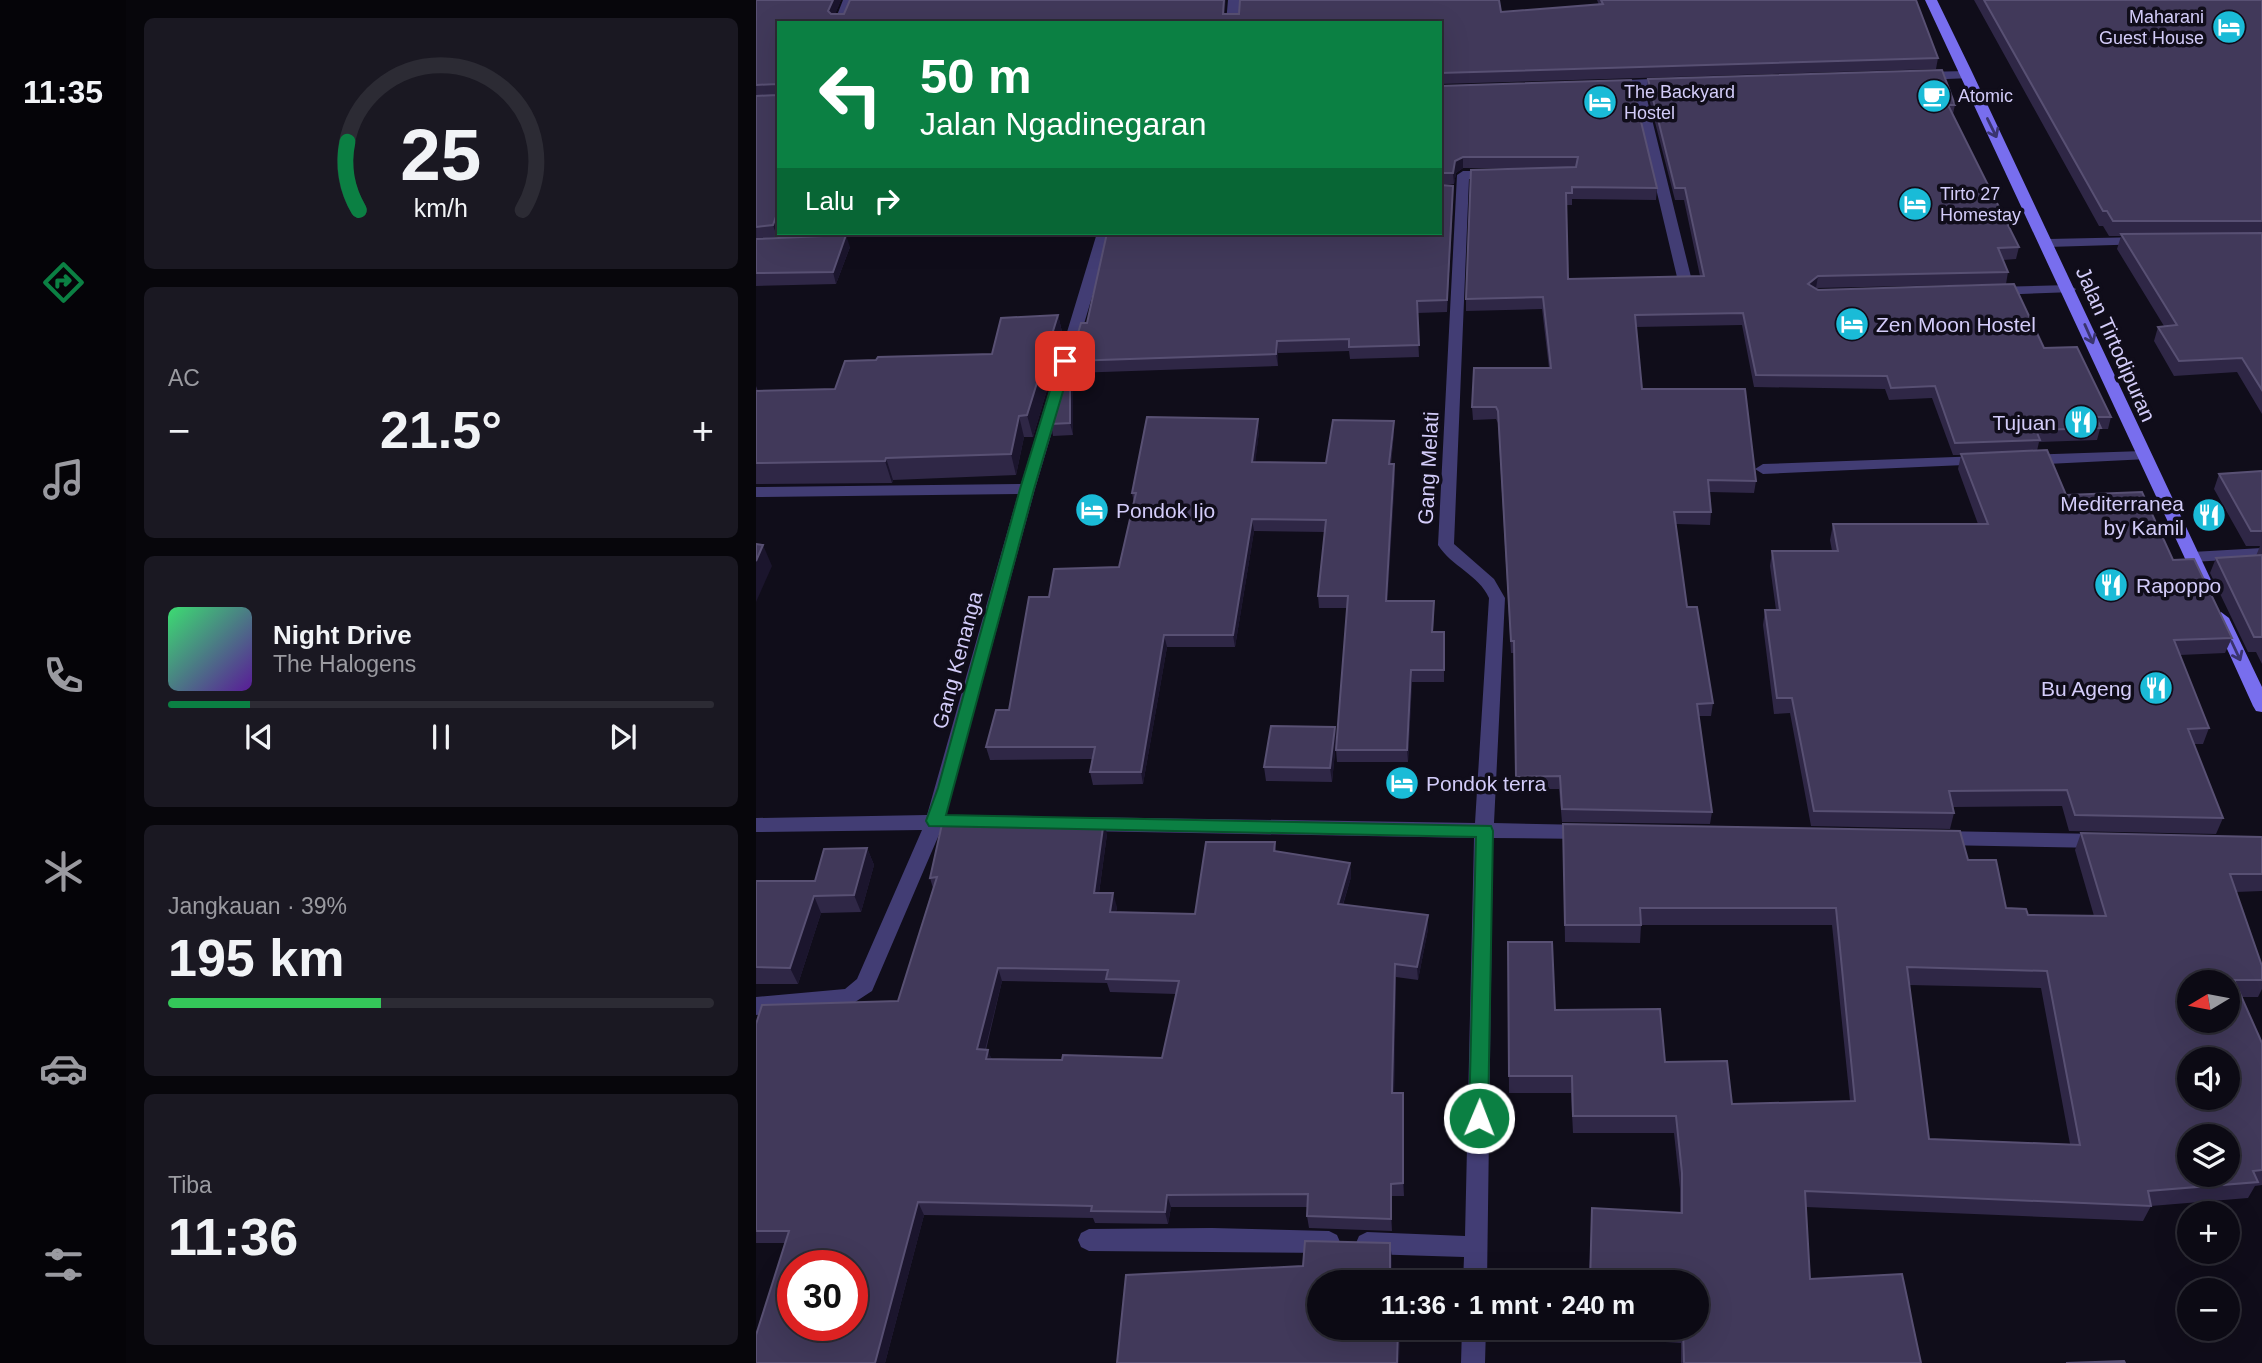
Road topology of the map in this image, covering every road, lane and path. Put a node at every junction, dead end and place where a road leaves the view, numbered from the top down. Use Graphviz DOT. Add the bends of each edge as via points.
graph roads {
  1 [pos="849,0"];
  2 [pos="1234,0"];
  3 [pos="1931,0"];
  4 [pos="841,21"];
  5 [pos="1232,21"];
  6 [pos="1967,75"];
  7 [pos="1912,76"];
  8 [pos="1678,82"];
  9 [pos="1637,83"];
  10 [pos="1599,86"];
  11 [pos="1504,174"];
  12 [pos="1103,235"];
  13 [pos="2158,241"];
  14 [pos="2048,243"];
  15 [pos="1684,277"];
  16 [pos="2069,289"];
  17 [pos="1976,291"];
  18 [pos="2143,456"];
  19 [pos="1763,469"];
  20 [pos="1027,489"];
  21 [pos="756,492"];
  22 [pos="2262,553"];
  23 [pos="2192,557"];
  24 [pos="2262,706"];
  25 [pos="935,821"];
  26 [pos="756,825"];
  27 [pos="1485,831"];
  28 [pos="1609,833"];
  29 [pos="1915,838"];
  30 [pos="2123,841"];
  31 [pos="756,1006"];
  32 [pos="1089,1240"];
  33 [pos="1476,1247"];
  34 [pos="1475,1270"];
  35 [pos="1474,1340"];
  36 [pos="1474,1363"];
  1 -- 4 [label="street"];
  2 -- 5 [label="street"];
  3 -- 6 [label="street, Jalan Tirtodipuran"];
  6 -- 7 [label="street"];
  6 -- 14 [label="street, Jalan Tirtodipuran, one-way"];
  8 -- 9 [label="street"];
  9 -- 10 [label="street"];
  9 -- 15 [label="street"];
  11 -- 27 [label="street, Gang Melati" via="1463,175 1457,191 1446,545 1457,560 1490,585 1497,598"];
  12 -- 20 [label="street, Gang Kenanga"];
  13 -- 14 [label="street"];
  14 -- 16 [label="street, Jalan Tirtodipuran"];
  16 -- 17 [label="street"];
  16 -- 18 [label="street, Jalan Tirtodipuran, one-way"];
  18 -- 19 [label="street"];
  18 -- 23 [label="street, Jalan Tirtodipuran"];
  20 -- 21 [label="street"];
  20 -- 25 [label="street, Gang Kenanga"];
  22 -- 23 [label="street"];
  23 -- 24 [label="street, Jalan Tirtodipuran, one-way"];
  25 -- 26 [label="street"];
  25 -- 27 [label="street"];
  25 -- 31 [label="street, Gang Kenanga" via="865,985 849,997"];
  27 -- 28 [label="street"];
  27 -- 33 [label="street, Gang Melati"];
  29 -- 30 [label="street"];
  32 -- 33 [label="street"];
  33 -- 34 [label="street, Gang Melati"];
  35 -- 36 [label="street"];
}
